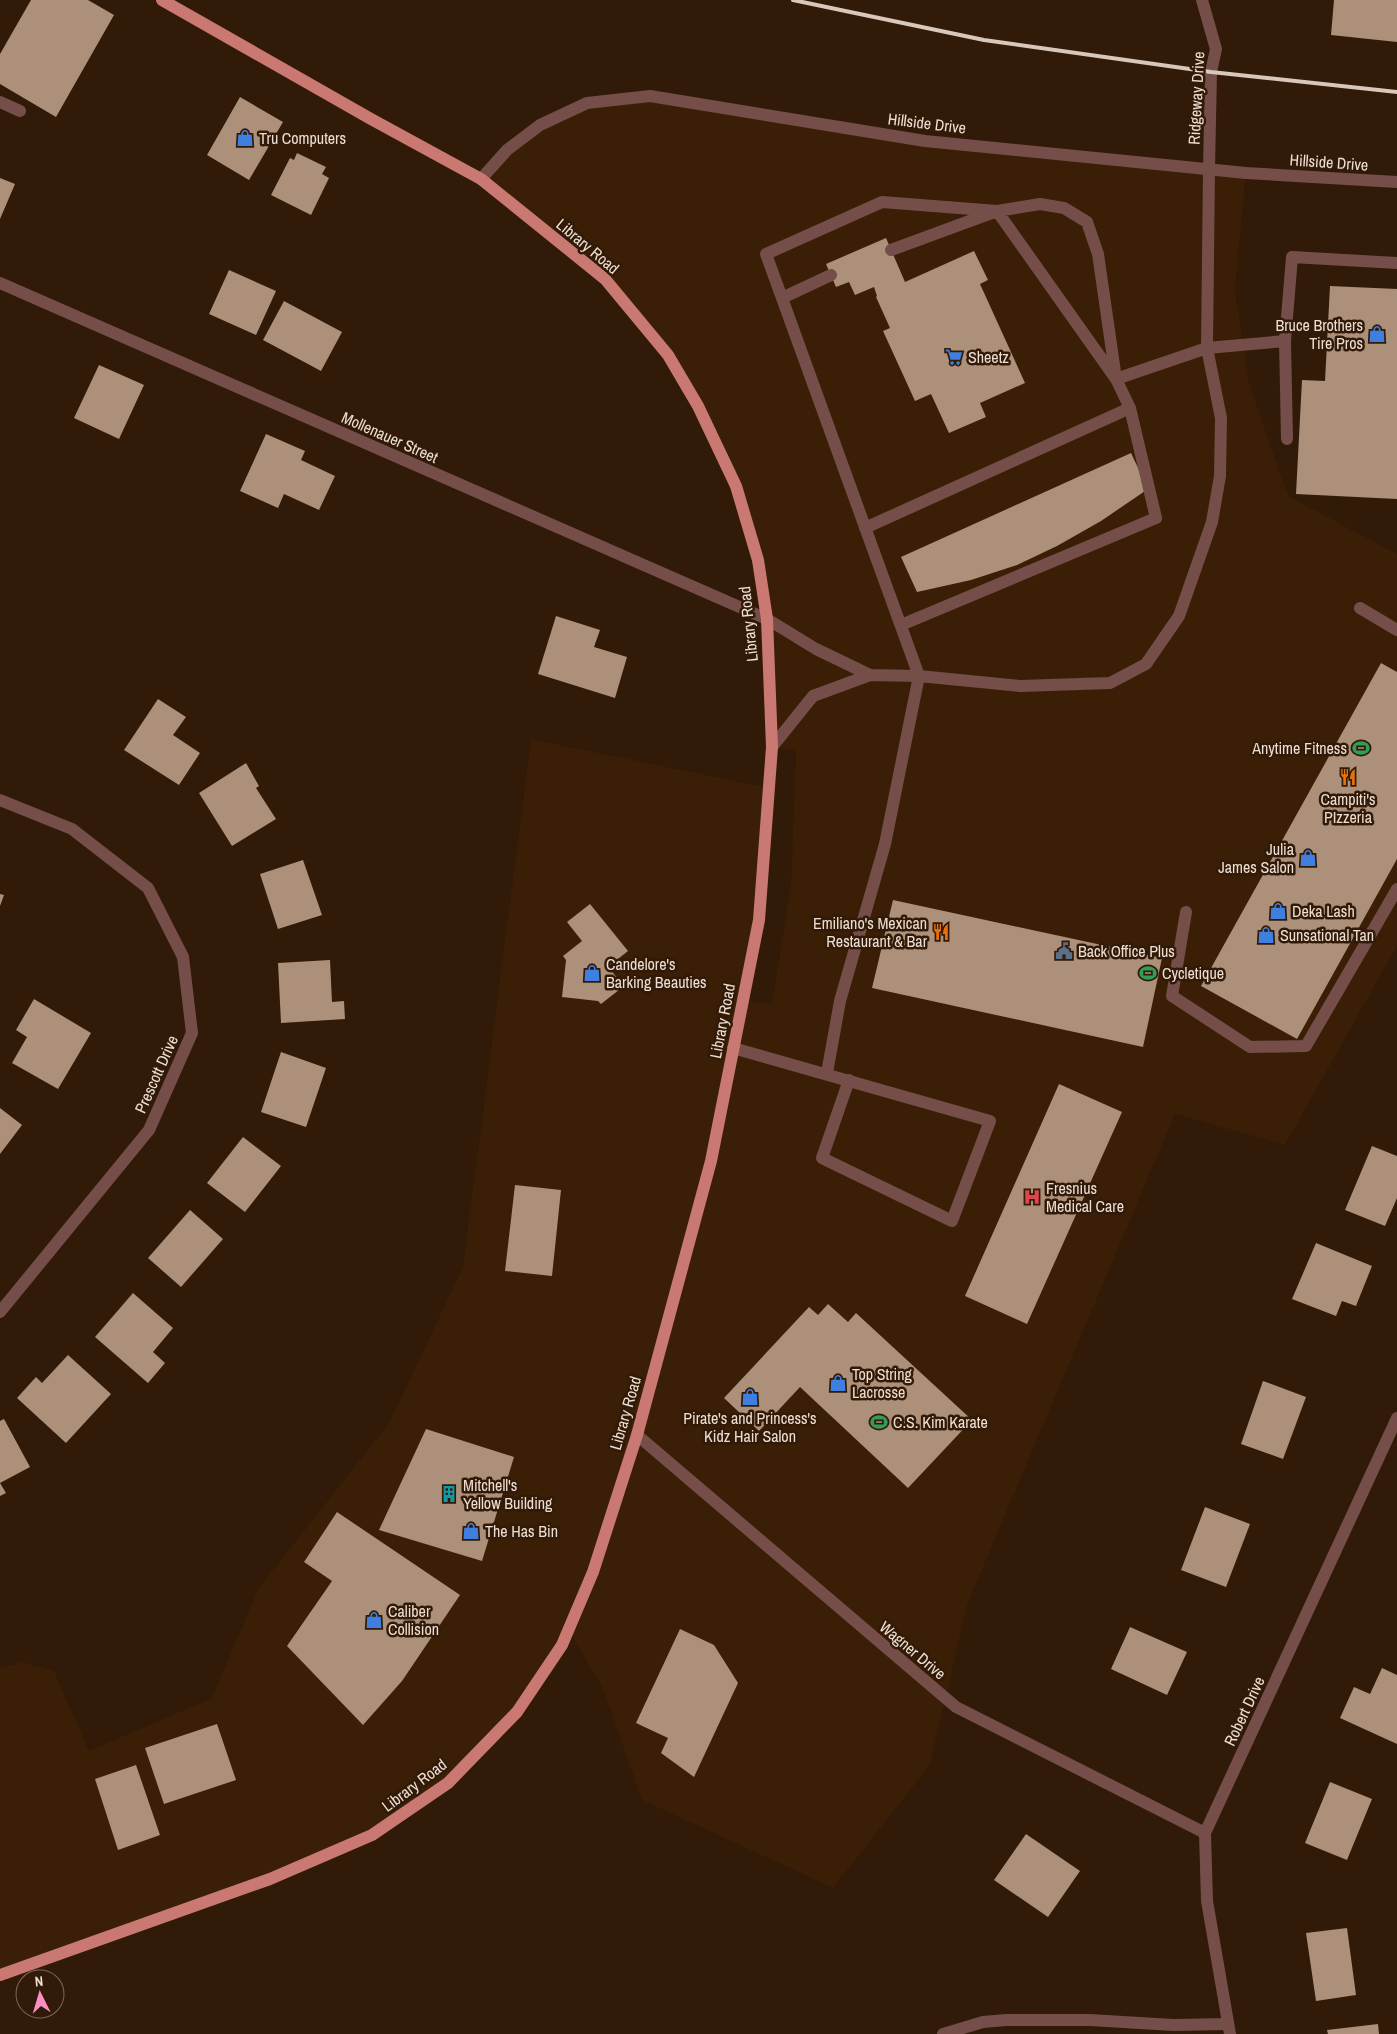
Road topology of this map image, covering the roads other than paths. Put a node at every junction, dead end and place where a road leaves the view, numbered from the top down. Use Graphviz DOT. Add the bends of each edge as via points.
graph roads {
  1 [pos="162,0"];
  2 [pos="1202,0"];
  3 [pos="0,102"];
  4 [pos="20,111"];
  5 [pos="1210,169"];
  6 [pos="481,179"];
  7 [pos="1397,182"];
  8 [pos="997,211"];
  9 [pos="891,250"];
  10 [pos="1397,263"];
  11 [pos="831,275"];
  12 [pos="0,284"];
  13 [pos="782,298"];
  14 [pos="1285,340"];
  15 [pos="1207,348"];
  16 [pos="1116,379"];
  17 [pos="1130,408"];
  18 [pos="1287,439"];
  19 [pos="865,528"];
  20 [pos="1360,608"];
  21 [pos="767,619"];
  22 [pos="901,625"];
  23 [pos="1397,630"];
  24 [pos="870,675"];
  25 [pos="919,676"];
  26 [pos="772,747"];
  27 [pos="0,800"];
  28 [pos="1397,889"];
  29 [pos="1186,912"];
  30 [pos="733,1048"];
  31 [pos="826,1073"];
  32 [pos="849,1080"];
  33 [pos="0,1312"];
  34 [pos="1397,1418"];
  35 [pos="637,1435"];
  36 [pos="1205,1833"];
  37 [pos="0,1975"];
  38 [pos="1229,2029"];
  39 [pos="943,2034"];
  1 -- 6 [label="main road, Library Road"];
  2 -- 5 [label="street, Ridgeway Drive" via="1216,49 1211,72"];
  3 -- 4 [label="street"];
  5 -- 6 [label="street, Hillside Drive" via="925,141 650,96 587,103 540,125 506,150"];
  5 -- 7 [label="street, Hillside Drive"];
  5 -- 15 [label="street, Ridgeway Drive"];
  6 -- 21 [label="main road, Library Road" via="605,279 668,355 698,406 736,486 758,560"];
  8 -- 9 [label="street"];
  8 -- 13 [label="street" via="882,202 766,254"];
  8 -- 16 [label="street"];
  8 -- 16 [label="street" via="1040,204 1064,208 1087,222 1098,254"];
  10 -- 14 [label="street" via="1292,257"];
  11 -- 13 [label="street"];
  12 -- 21 [label="street, Mollenauer Street"];
  13 -- 19 [label="street"];
  14 -- 15 [label="street"];
  14 -- 18 [label="street"];
  15 -- 16 [label="street"];
  15 -- 25 [label="street, Ridgeway Drive" via="1221,418 1220,476 1212,522 1179,616 1146,664 1110,682 1020,686"];
  16 -- 17 [label="street"];
  17 -- 19 [label="street"];
  17 -- 22 [label="street" via="1156,518"];
  19 -- 22 [label="street"];
  20 -- 23 [label="street"];
  21 -- 24 [label="street, Mollenauer Street" via="816,649"];
  21 -- 26 [label="main road, Library Road"];
  22 -- 25 [label="street"];
  24 -- 25 [label="street, Ridgeway Drive"];
  24 -- 26 [label="street" via="813,696"];
  25 -- 31 [label="street" via="885,844 840,1001"];
  26 -- 30 [label="main road, Library Road" via="759,920"];
  27 -- 33 [label="street, Prescott Drive" via="72,829 148,888 182,957 192,1033 150,1130"];
  28 -- 29 [label="street" via="1306,1046 1250,1048 1172,996"];
  30 -- 31 [label="street"];
  30 -- 35 [label="main road, Library Road" via="711,1162"];
  31 -- 32 [label="street"];
  32 -- 32 [label="street" via="990,1121 952,1221 822,1158"];
  34 -- 36 [label="street, Robert Drive"];
  35 -- 36 [label="street, Wagner Drive" via="956,1708"];
  35 -- 37 [label="main road, Library Road" via="593,1572 562,1645 517,1712 448,1783 372,1836 294,1869"];
  36 -- 38 [label="street, Robert Drive" via="1207,1901"];
  38 -- 39 [label="street" via="1090,2020 1006,2020 983,2022"];
}
